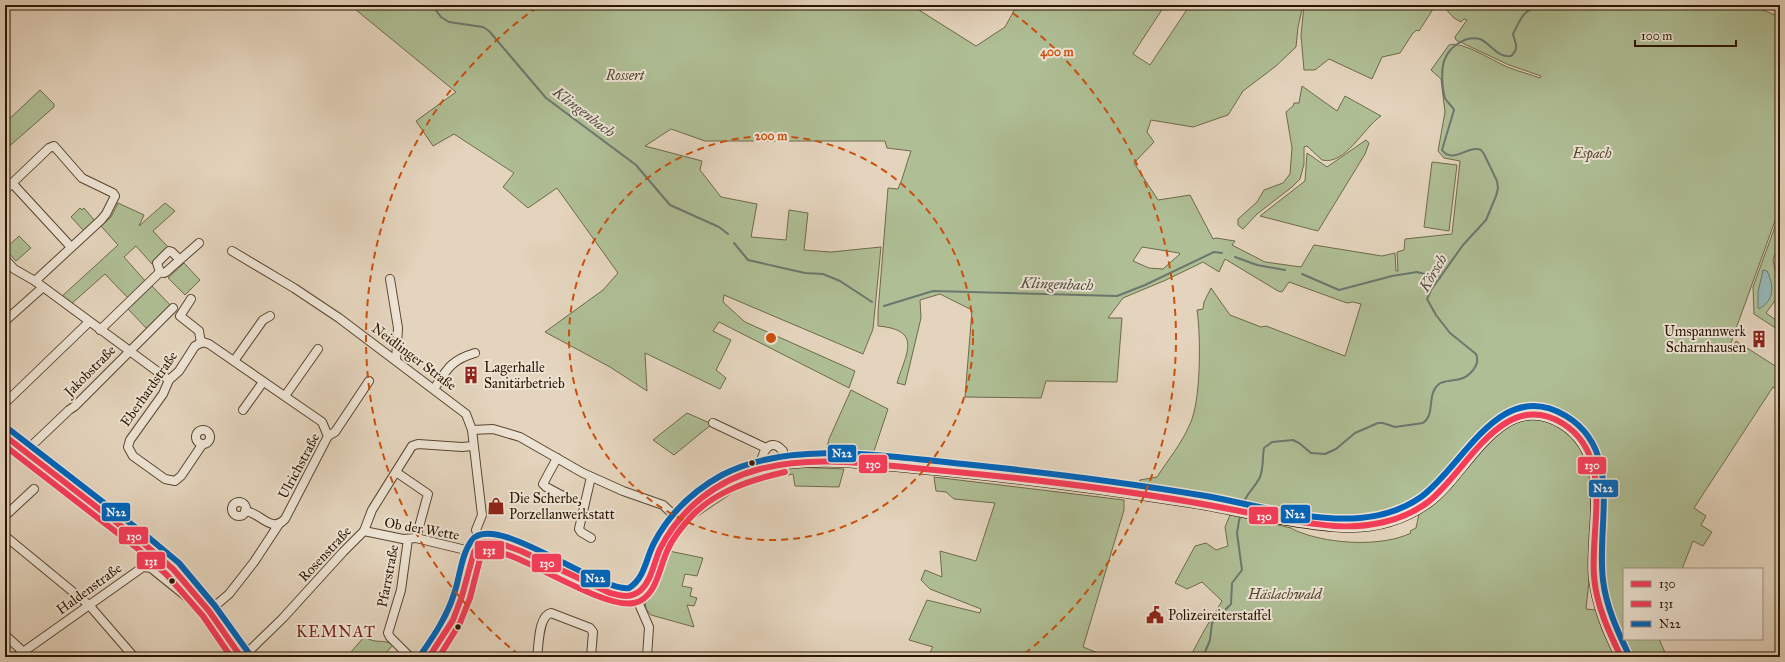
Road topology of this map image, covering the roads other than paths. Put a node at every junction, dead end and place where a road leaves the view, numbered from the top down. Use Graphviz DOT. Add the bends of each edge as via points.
graph roads {
  1 [pos="12,183"];
  2 [pos="5,190"];
  3 [pos="199,243"];
  4 [pos="70,247"];
  5 [pos="232,251"];
  6 [pos="5,259"];
  7 [pos="179,259"];
  8 [pos="160,272"];
  9 [pos="390,279"];
  10 [pos="35,282"];
  11 [pos="42,288"];
  12 [pos="190,299"];
  13 [pos="173,308"];
  14 [pos="270,316"];
  15 [pos="5,321"];
  16 [pos="89,322"];
  17 [pos="100,330"];
  18 [pos="201,343"];
  19 [pos="318,349"];
  20 [pos="129,351"];
  21 [pos="475,353"];
  22 [pos="396,360"];
  23 [pos="234,361"];
  24 [pos="169,380"];
  25 [pos="369,381"];
  26 [pos="263,382"];
  27 [pos="434,389"];
  28 [pos="286,396"];
  29 [pos="5,403"];
  30 [pos="243,410"];
  31 [pos="713,423"];
  32 [pos="472,430"];
  33 [pos="5,436"];
  34 [pos="328,436"];
  35 [pos="202,445"];
  36 [pos="473,446"];
  37 [pos="766,448"];
  38 [pos="26,452"];
  39 [pos="557,458"];
  40 [pos="783,464"];
  41 [pos="760,468"];
  42 [pos="396,472"];
  43 [pos="591,477"];
  44 [pos="34,489"];
  45 [pos="562,496"];
  46 [pos="246,511"];
  47 [pos="5,516"];
  48 [pos="678,519"];
  49 [pos="278,524"];
  50 [pos="364,531"];
  51 [pos="5,536"];
  52 [pos="591,538"];
  53 [pos="412,539"];
  54 [pos="478,547"];
  55 [pos="635,595"];
  56 [pos="198,597"];
  57 [pos="89,605"];
  58 [pos="209,611"];
  59 [pos="5,635"];
  60 [pos="26,654"];
  61 [pos="16,657"];
  62 [pos="134,657"];
  63 [pos="242,657"];
  64 [pos="410,657"];
  65 [pos="430,657"];
  66 [pos="537,657"];
  67 [pos="591,657"];
  68 [pos="647,657"];
  69 [pos="1621,657"];
  1 -- 2 [label="street"];
  1 -- 4 [label="street"];
  1 -- 4 [label="street" via="54,146 82,178 114,194 104,216"];
  3 -- 7 [label="street"];
  4 -- 10 [label="street"];
  5 -- 22 [label="street, Neidlinger Straße" via="315,302"];
  6 -- 10 [label="street" via="14,269"];
  7 -- 8 [label="street" via="166,272"];
  7 -- 8 [label="street" via="169,251 157,263"];
  8 -- 17 [label="street"];
  9 -- 22 [label="street" via="398,328"];
  10 -- 11 [label="street"];
  11 -- 15 [label="street"];
  11 -- 16 [label="street"];
  12 -- 18 [label="street" via="180,316 199,331"];
  13 -- 20 [label="street, Jakobstraße"];
  14 -- 23 [label="street" via="263,320"];
  16 -- 17 [label="street"];
  16 -- 29 [label="street"];
  17 -- 20 [label="street"];
  18 -- 23 [label="street" via="209,344"];
  18 -- 24 [label="street, Eberhardstraße" via="195,346 179,371"];
  19 -- 28 [label="street"];
  20 -- 24 [label="street"];
  20 -- 38 [label="street, Jakobstraße"];
  21 -- 27 [label="street" via="448,367"];
  22 -- 27 [label="street, Neidlinger Straße"];
  23 -- 26 [label="street"];
  24 -- 35 [label="street, Eberhardstraße" via="163,394 130,440 129,451 172,482 178,480"];
  25 -- 34 [label="street, Ulrichstraße" via="335,432"];
  26 -- 28 [label="street"];
  26 -- 30 [label="street"];
  27 -- 32 [label="street, Neidlinger Straße" via="466,414"];
  28 -- 34 [label="street" via="322,422"];
  31 -- 37 [label="street"];
  32 -- 36 [label="street, Neidlinger Straße"];
  32 -- 39 [label="street" via="493,429 508,433"];
  33 -- 38 [label="main road"];
  34 -- 49 [label="street, Ulrichstraße" via="287,516"];
  36 -- 42 [label="street, Rosenstraße" via="416,444 412,446"];
  36 -- 54 [label="street, Neidlinger Straße" via="482,515 476,530"];
  37 -- 40 [label="street" via="780,447 783,450"];
  37 -- 41 [label="street" via="761,457"];
  38 -- 56 [label="main road" via="154,552"];
  39 -- 43 [label="street"];
  39 -- 45 [label="street" via="543,484"];
  40 -- 41 [label="main road"];
  40 -- 69 [label="main road" via="856,463 987,475 1131,493 1305,522 1362,526 1393,520 1414,511 1435,496 1486,437 1501,424 1526,416 1554,419 1579,439 1593,467 1597,499 1594,565 1596,589 1605,622"];
  41 -- 48 [label="main road" via="721,484 698,500"];
  42 -- 50 [label="street, Rosenstraße" via="371,511"];
  42 -- 53 [label="street" via="428,494"];
  43 -- 48 [label="street" via="660,504"];
  43 -- 52 [label="street" via="579,529"];
  44 -- 47 [label="street"];
  46 -- 49 [label="street" via="271,524"];
  48 -- 55 [label="main road" via="662,543 644,585"];
  49 -- 58 [label="street, Ulrichstraße" via="254,562 229,594"];
  50 -- 53 [label="street, Ob der Wette"];
  50 -- 63 [label="street, Rosenstraße" via="283,618"];
  51 -- 57 [label="street"];
  53 -- 54 [label="street, Ob der Wette"];
  53 -- 64 [label="street, Pfarrstraße" via="388,633"];
  54 -- 55 [label="main road" via="491,540 542,559 610,593"];
  54 -- 65 [label="main road" via="455,616"];
  55 -- 68 [label="street" via="649,627"];
  56 -- 57 [label="street, Haldenstraße" via="187,597 145,566"];
  56 -- 58 [label="main road"];
  57 -- 60 [label="street, Haldenstraße"];
  57 -- 62 [label="street"];
  58 -- 63 [label="main road"];
  59 -- 60 [label="street"];
  60 -- 61 [label="street, Haldenstraße"];
  66 -- 67 [label="street" via="542,621 546,615 552,614 590,628 593,636"];
}
